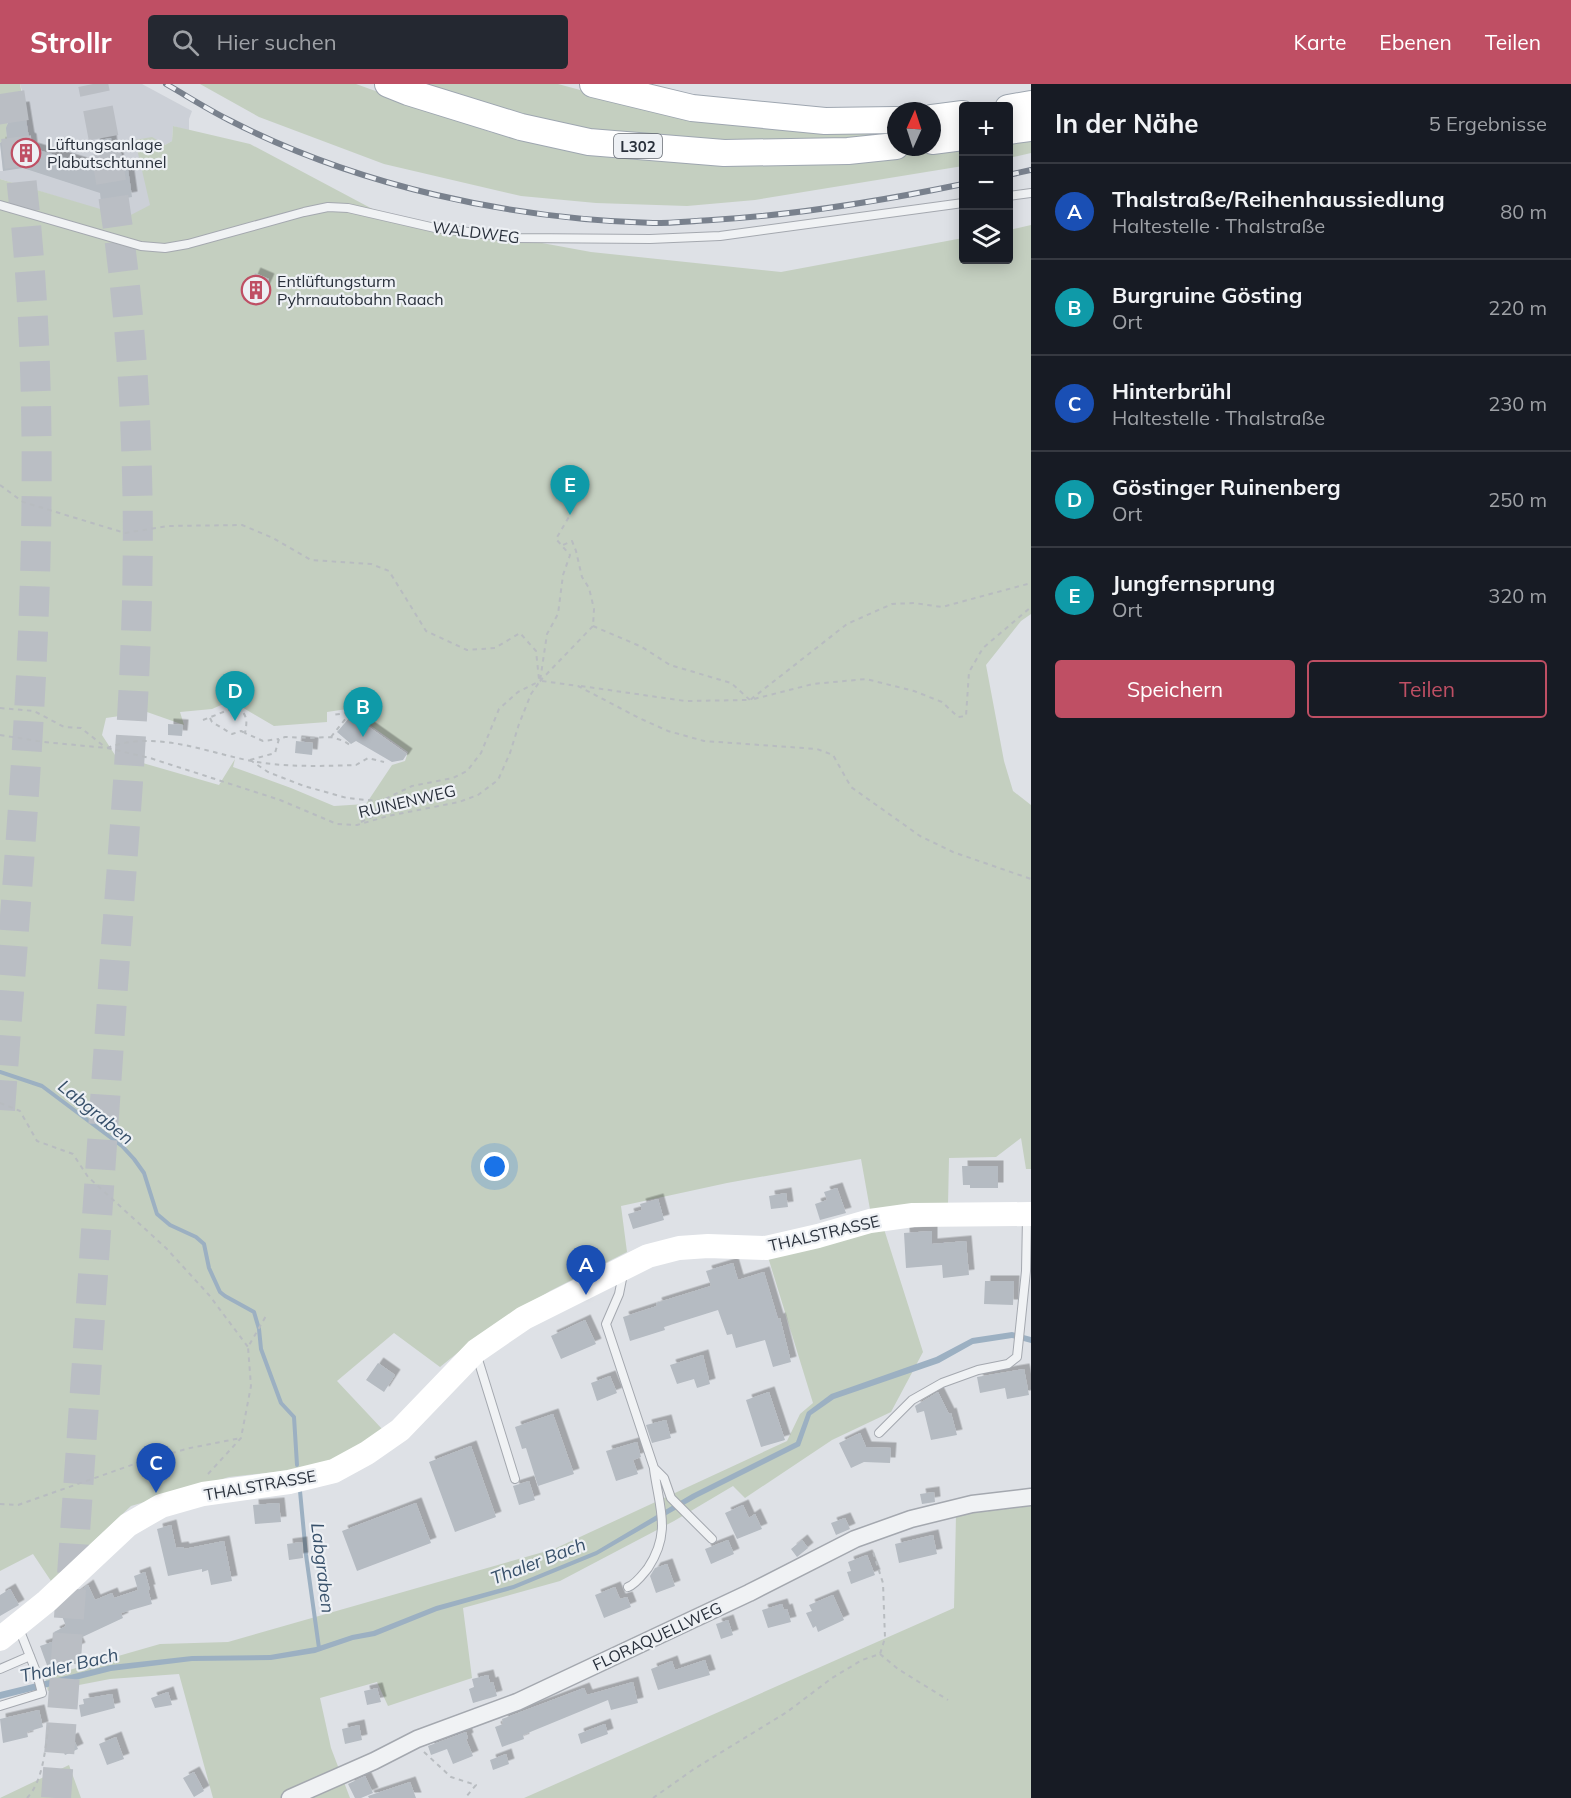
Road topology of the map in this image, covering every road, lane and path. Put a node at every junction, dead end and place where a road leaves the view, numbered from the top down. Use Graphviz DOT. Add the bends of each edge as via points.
graph roads {
  1 [pos="388,84"];
  2 [pos="592,84"];
  3 [pos="1031,105"];
  4 [pos="1013,107"];
  5 [pos="959,115"];
  6 [pos="941,117"];
  7 [pos="887,120"];
  8 [pos="1031,128"];
  9 [pos="1013,130"];
  10 [pos="959,138"];
  11 [pos="941,140"];
  12 [pos="887,147"];
  13 [pos="1031,193"];
  14 [pos="1013,195"];
  15 [pos="959,204"];
  16 [pos="0,205"];
  17 [pos="0,485"];
  18 [pos="570,515"];
  19 [pos="562,546"];
  20 [pos="1031,583"];
  21 [pos="1031,607"];
  22 [pos="593,626"];
  23 [pos="540,681"];
  24 [pos="578,686"];
  25 [pos="750,700"];
  26 [pos="0,708"];
  27 [pos="332,715"];
  28 [pos="210,718"];
  29 [pos="203,720"];
  30 [pos="245,733"];
  31 [pos="0,735"];
  32 [pos="331,736"];
  33 [pos="279,739"];
  34 [pos="350,745"];
  35 [pos="107,748"];
  36 [pos="250,759"];
  37 [pos="384,762"];
  38 [pos="381,801"];
  39 [pos="357,825"];
  40 [pos="1031,879"];
  41 [pos="0,1103"];
  42 [pos="1029,1214"];
  43 [pos="624,1267"];
  44 [pos="266,1316"];
  45 [pos="248,1347"];
  46 [pos="476,1352"];
  47 [pos="879,1433"];
  48 [pos="241,1438"];
  49 [pos="654,1468"];
  50 [pos="205,1477"];
  51 [pos="515,1479"];
  52 [pos="668,1489"];
  53 [pos="657,1492"];
  54 [pos="1031,1497"];
  55 [pos="0,1504"];
  56 [pos="868,1534"];
  57 [pos="712,1539"];
  58 [pos="628,1587"];
  59 [pos="9,1633"];
  60 [pos="880,1654"];
  61 [pos="30,1656"];
  62 [pos="0,1669"];
  63 [pos="948,1700"];
  64 [pos="0,1706"];
  65 [pos="49,1724"];
  66 [pos="417,1739"];
  67 [pos="27,1798"];
  68 [pos="290,1798"];
  69 [pos="465,1798"];
  70 [pos="653,1798"];
  1 -- 12 [label="main road, L302" via="520,127 589,141 724,153 848,152"];
  2 -- 7 [label="main road" via="692,108 825,121"];
  3 -- 4 [label="main road"];
  5 -- 6 [label="main road"];
  8 -- 9 [label="main road"];
  10 -- 11 [label="main road"];
  13 -- 14 [label="lane"];
  15 -- 16 [label="lane, WALDWEG" via="720,236 650,239 517,237 435,228 328,207 165,248 141,246"];
  17 -- 23 [label="path" via="24,502 125,533 168,526 242,525 311,560 380,567 388,571 426,631 467,650 495,648 520,633 536,651"];
  18 -- 19 [label="path" via="556,538"];
  19 -- 22 [label="path" via="572,541 576,550 594,609"];
  19 -- 23 [label="path" via="570,555 562,575 558,614 548,634"];
  20 -- 25 [label="path" via="942,607 892,604 847,624"];
  21 -- 25 [label="path" via="983,648 969,672 966,716 958,717 942,702 914,691 866,679 813,684"];
  22 -- 23 [label="path"];
  22 -- 25 [label="path" via="642,647 670,665 731,683"];
  23 -- 24 [label="path"];
  23 -- 38 [label="path" via="518,692 499,709 481,753 467,771 453,778 412,786"];
  23 -- 39 [label="path, RUINENWEG" via="531,694 498,780 478,795 459,802"];
  24 -- 25 [label="path" via="685,701"];
  24 -- 40 [label="path" via="639,718 704,741 817,748 833,755 851,787 920,836"];
  26 -- 35 [label="path" via="34,711 64,727 81,728"];
  27 -- 32 [label="path" via="346,713 347,717"];
  28 -- 29 [label="path"];
  28 -- 30 [label="path" via="232,734"];
  28 -- 30 [label="path" via="239,708 247,718"];
  30 -- 33 [label="path" via="263,741"];
  31 -- 35 [label="path"];
  32 -- 33 [label="path"];
  32 -- 34 [label="path"];
  33 -- 36 [label="path" via="275,753"];
  35 -- 36 [label="path" via="162,740"];
  35 -- 39 [label="path, RUINENWEG" via="280,800 337,824"];
  36 -- 37 [label="path" via="264,763 337,765 356,765 369,758"];
  36 -- 38 [label="path" via="268,772 303,786 347,798"];
  38 -- 39 [label="path" via="372,817"];
  41 -- 45 [label="path" via="20,1111 37,1141 73,1154 88,1177 166,1248 209,1295"];
  42 -- 43 [label="main road, THALSTRASSE" via="913,1215 870,1221 766,1248 679,1248"];
  42 -- 47 [label="lane, THALSTRASSE" via="1017,1357 1008,1364 942,1383 912,1400"];
  43 -- 46 [label="main road, THALSTRASSE" via="524,1318"];
  43 -- 49 [label="lane" via="619,1294 606,1324"];
  44 -- 45 [label="path"];
  45 -- 48 [label="path" via="251,1386"];
  46 -- 51 [label="lane"];
  46 -- 59 [label="main road, THALSTRASSE" via="400,1430 334,1471 203,1494 161,1506 128,1525"];
  48 -- 50 [label="path"];
  48 -- 55 [label="path" via="143,1461 18,1505"];
  49 -- 52 [label="lane"];
  49 -- 53 [label="lane"];
  52 -- 53 [label="lane"];
  52 -- 57 [label="lane" via="671,1498"];
  53 -- 58 [label="lane" via="664,1528 656,1556"];
  54 -- 56 [label="street, FLORAQUELLWEG" via="972,1504 911,1518"];
  56 -- 60 [label="path" via="883,1583 885,1638"];
  56 -- 66 [label="street, FLORAQUELLWEG" via="517,1702"];
  59 -- 61 [label="lane, THALSTRASSE"];
  60 -- 63 [label="path"];
  60 -- 70 [label="path" via="832,1678 787,1712"];
  61 -- 62 [label="lane"];
  61 -- 64 [label="lane, THALSTRASSE" via="42,1693"];
  65 -- 67 [label="path" via="43,1765"];
  66 -- 68 [label="street, FLORAQUELLWEG"];
  66 -- 69 [label="path" via="426,1755 451,1777 476,1785"];
}
